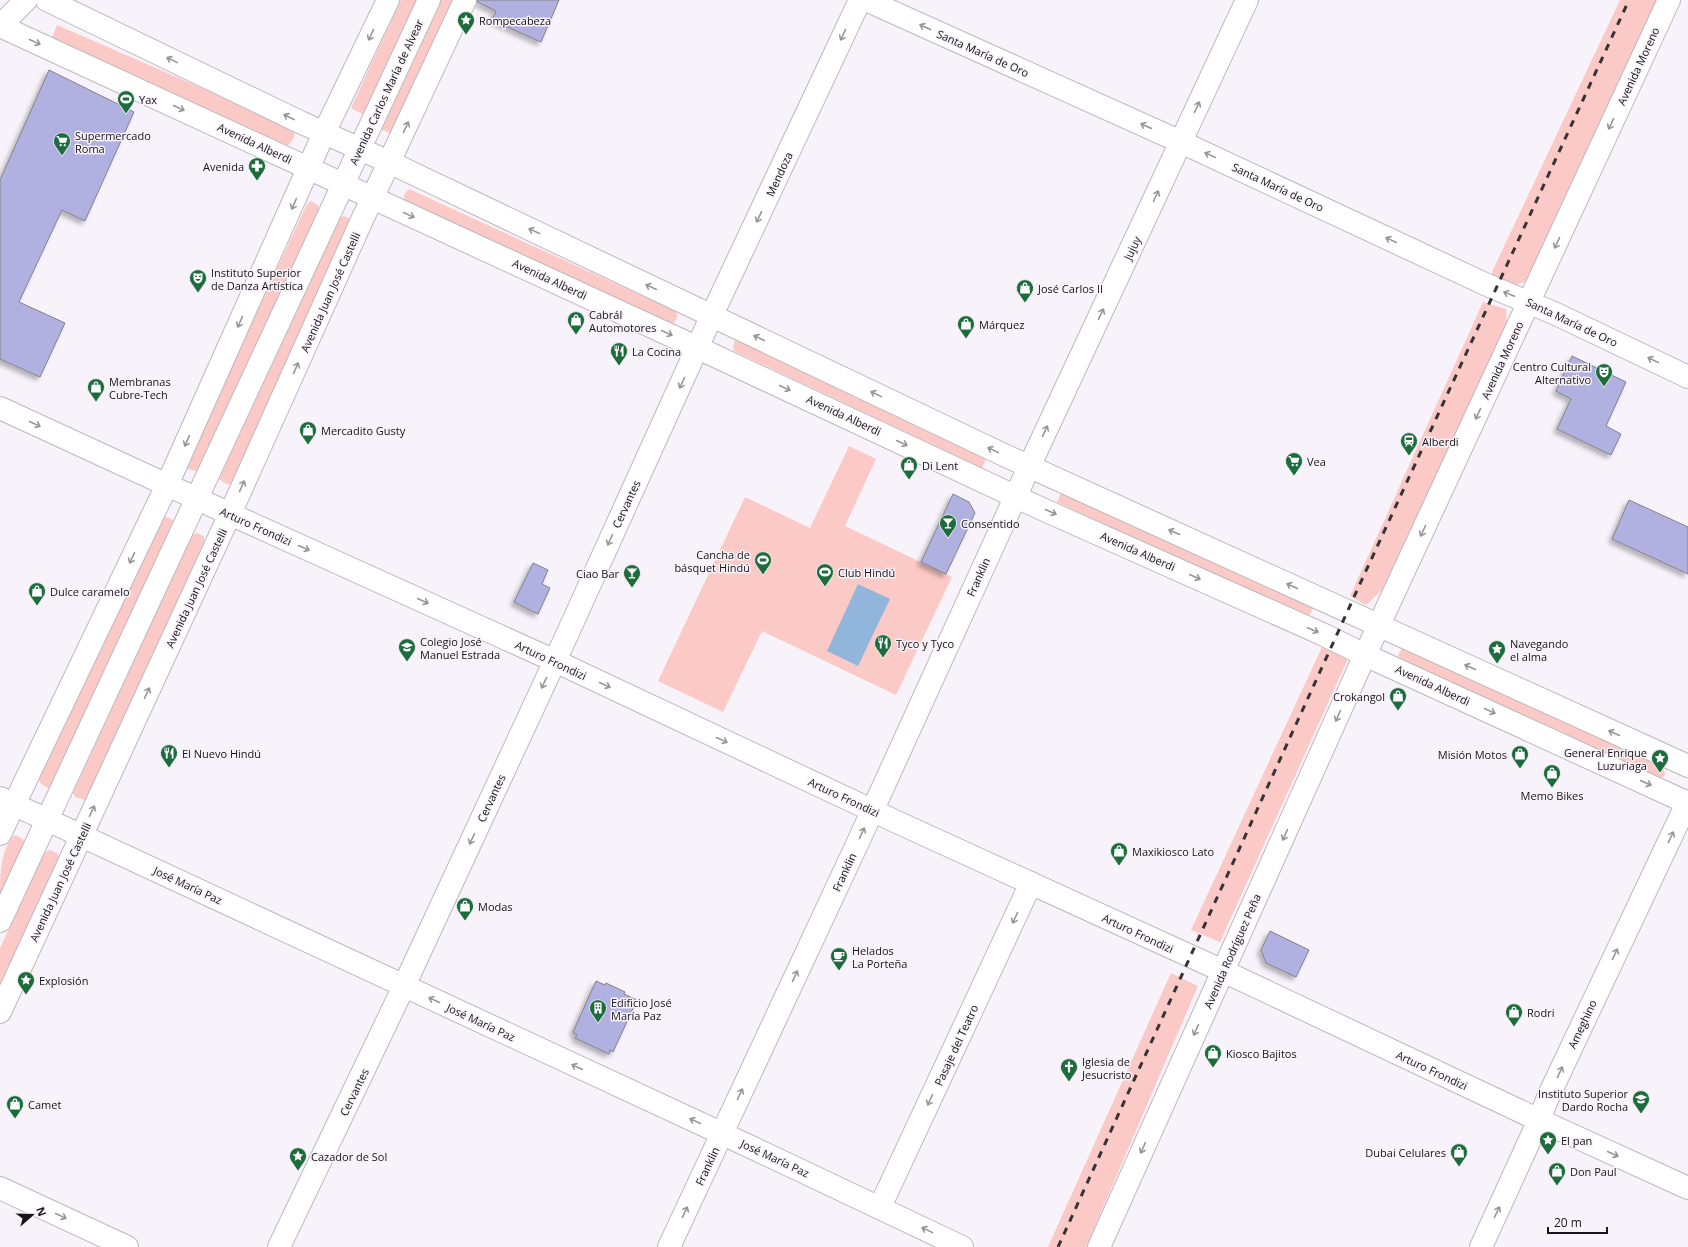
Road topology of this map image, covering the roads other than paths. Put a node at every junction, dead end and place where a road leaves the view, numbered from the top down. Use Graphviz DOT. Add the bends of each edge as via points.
graph roads {
  1 [pos="26,0"];
  2 [pos="47,0"];
  3 [pos="388,0"];
  4 [pos="429,0"];
  5 [pos="465,0"];
  6 [pos="860,0"];
  7 [pos="866,0"];
  8 [pos="1247,0"];
  9 [pos="1669,0"];
  10 [pos="0,26"];
  11 [pos="324,133"];
  12 [pos="1181,142"];
  13 [pos="360,149"];
  14 [pos="389,162"];
  15 [pos="310,168"];
  16 [pos="344,184"];
  17 [pos="373,198"];
  18 [pos="1529,302"];
  19 [pos="712,315"];
  20 [pos="698,348"];
  21 [pos="1688,377"];
  22 [pos="0,408"];
  23 [pos="1029,467"];
  24 [pos="167,485"];
  25 [pos="1016,495"];
  26 [pos="198,499"];
  27 [pos="230,514"];
  28 [pos="1378,626"];
  29 [pos="1365,655"];
  30 [pos="555,661"];
  31 [pos="1688,766"];
  32 [pos="7,801"];
  33 [pos="1688,802"];
  34 [pos="872,811"];
  35 [pos="47,819"];
  36 [pos="0,834"];
  37 [pos="82,835"];
  38 [pos="1031,883"];
  39 [pos="0,922"];
  40 [pos="1223,971"];
  41 [pos="404,986"];
  42 [pos="0,1012"];
  43 [pos="1539,1120"];
  44 [pos="722,1134"];
  45 [pos="0,1188"];
  46 [pos="1688,1188"];
  47 [pos="880,1208"];
  48 [pos="127,1247"];
  49 [pos="279,1247"];
  50 [pos="669,1247"];
  51 [pos="962,1247"];
  52 [pos="1100,1247"];
  53 [pos="1480,1247"];
  1 -- 10 [label="street"];
  11 -- 2 [label="street, one-way"];
  3 -- 11 [label="street, one-way"];
  4 -- 13 [label="street, Avenida Carlos María de Alvear"];
  14 -- 5 [label="street, one-way"];
  6 -- 19 [label="street, Mendoza, one-way"];
  12 -- 7 [label="street, Santa María de Oro, one-way"];
  12 -- 8 [label="street, Jujuy, one-way"];
  9 -- 18 [label="street, Avenida Moreno, one-way"];
  10 -- 15 [label="street, Avenida Alberdi, one-way"];
  11 -- 13 [label="street"];
  11 -- 15 [label="street"];
  18 -- 12 [label="street, Santa María de Oro, one-way" via="1485,284"];
  23 -- 12 [label="street, Jujuy, one-way"];
  13 -- 14 [label="street"];
  13 -- 16 [label="street, Avenida Carlos María de Alvear"];
  14 -- 17 [label="street, Avenida Juan José Castelli"];
  19 -- 14 [label="street, one-way"];
  15 -- 16 [label="street, Avenida Alberdi"];
  15 -- 24 [label="street, one-way"];
  16 -- 17 [label="street, Avenida Alberdi"];
  16 -- 26 [label="street"];
  17 -- 20 [label="street, Avenida Alberdi, one-way"];
  27 -- 17 [label="street, Avenida Juan José Castelli, one-way"];
  21 -- 18 [label="street, Santa María de Oro, one-way"];
  18 -- 28 [label="street, Avenida Moreno, one-way"];
  19 -- 20 [label="street, Mendoza"];
  23 -- 19 [label="street, one-way"];
  20 -- 25 [label="street, Avenida Alberdi, one-way"];
  20 -- 30 [label="street, Cervantes, one-way"];
  22 -- 24 [label="street, Arturo Frondizi, one-way"];
  23 -- 25 [label="street, Jujuy"];
  28 -- 23 [label="street, one-way"];
  24 -- 26 [label="street, Arturo Frondizi"];
  24 -- 32 [label="street, one-way"];
  25 -- 29 [label="street, Avenida Alberdi, one-way"];
  25 -- 34 [label="street, Franklin"];
  26 -- 27 [label="street, Arturo Frondizi"];
  26 -- 35 [label="street"];
  27 -- 30 [label="street, Arturo Frondizi, one-way"];
  37 -- 27 [label="street, Avenida Juan José Castelli, one-way"];
  28 -- 29 [label="street, Avenida Moreno"];
  31 -- 28 [label="street, one-way"];
  29 -- 33 [label="street, Avenida Alberdi, one-way"];
  29 -- 40 [label="street, Avenida Rodríguez Peña, one-way"];
  30 -- 34 [label="street, Arturo Frondizi, one-way"];
  30 -- 41 [label="street, Cervantes, one-way"];
  32 -- 35 [label="street, José María Paz"];
  32 -- 36 [label="street"];
  43 -- 33 [label="street, Ameghino, one-way"];
  34 -- 38 [label="street, Arturo Frondizi"];
  44 -- 34 [label="street, Franklin, one-way"];
  35 -- 37 [label="street, José María Paz"];
  35 -- 39 [label="street"];
  37 -- 41 [label="street, José María Paz"];
  37 -- 42 [label="street, Avenida Juan José Castelli"];
  38 -- 40 [label="street, Arturo Frondizi"];
  38 -- 47 [label="street, Pasaje del Teatro, one-way"];
  40 -- 43 [label="street, Arturo Frondizi"];
  40 -- 52 [label="street, Avenida Rodríguez Peña, one-way"];
  44 -- 41 [label="street, José María Paz, one-way"];
  41 -- 49 [label="street, Cervantes"];
  43 -- 46 [label="street, Arturo Frondizi, one-way"];
  53 -- 43 [label="street, Ameghino, one-way"];
  44 -- 47 [label="street, José María Paz"];
  50 -- 44 [label="street, Franklin, one-way"];
  45 -- 48 [label="street, one-way"];
  51 -- 47 [label="street, José María Paz, one-way"];
}
